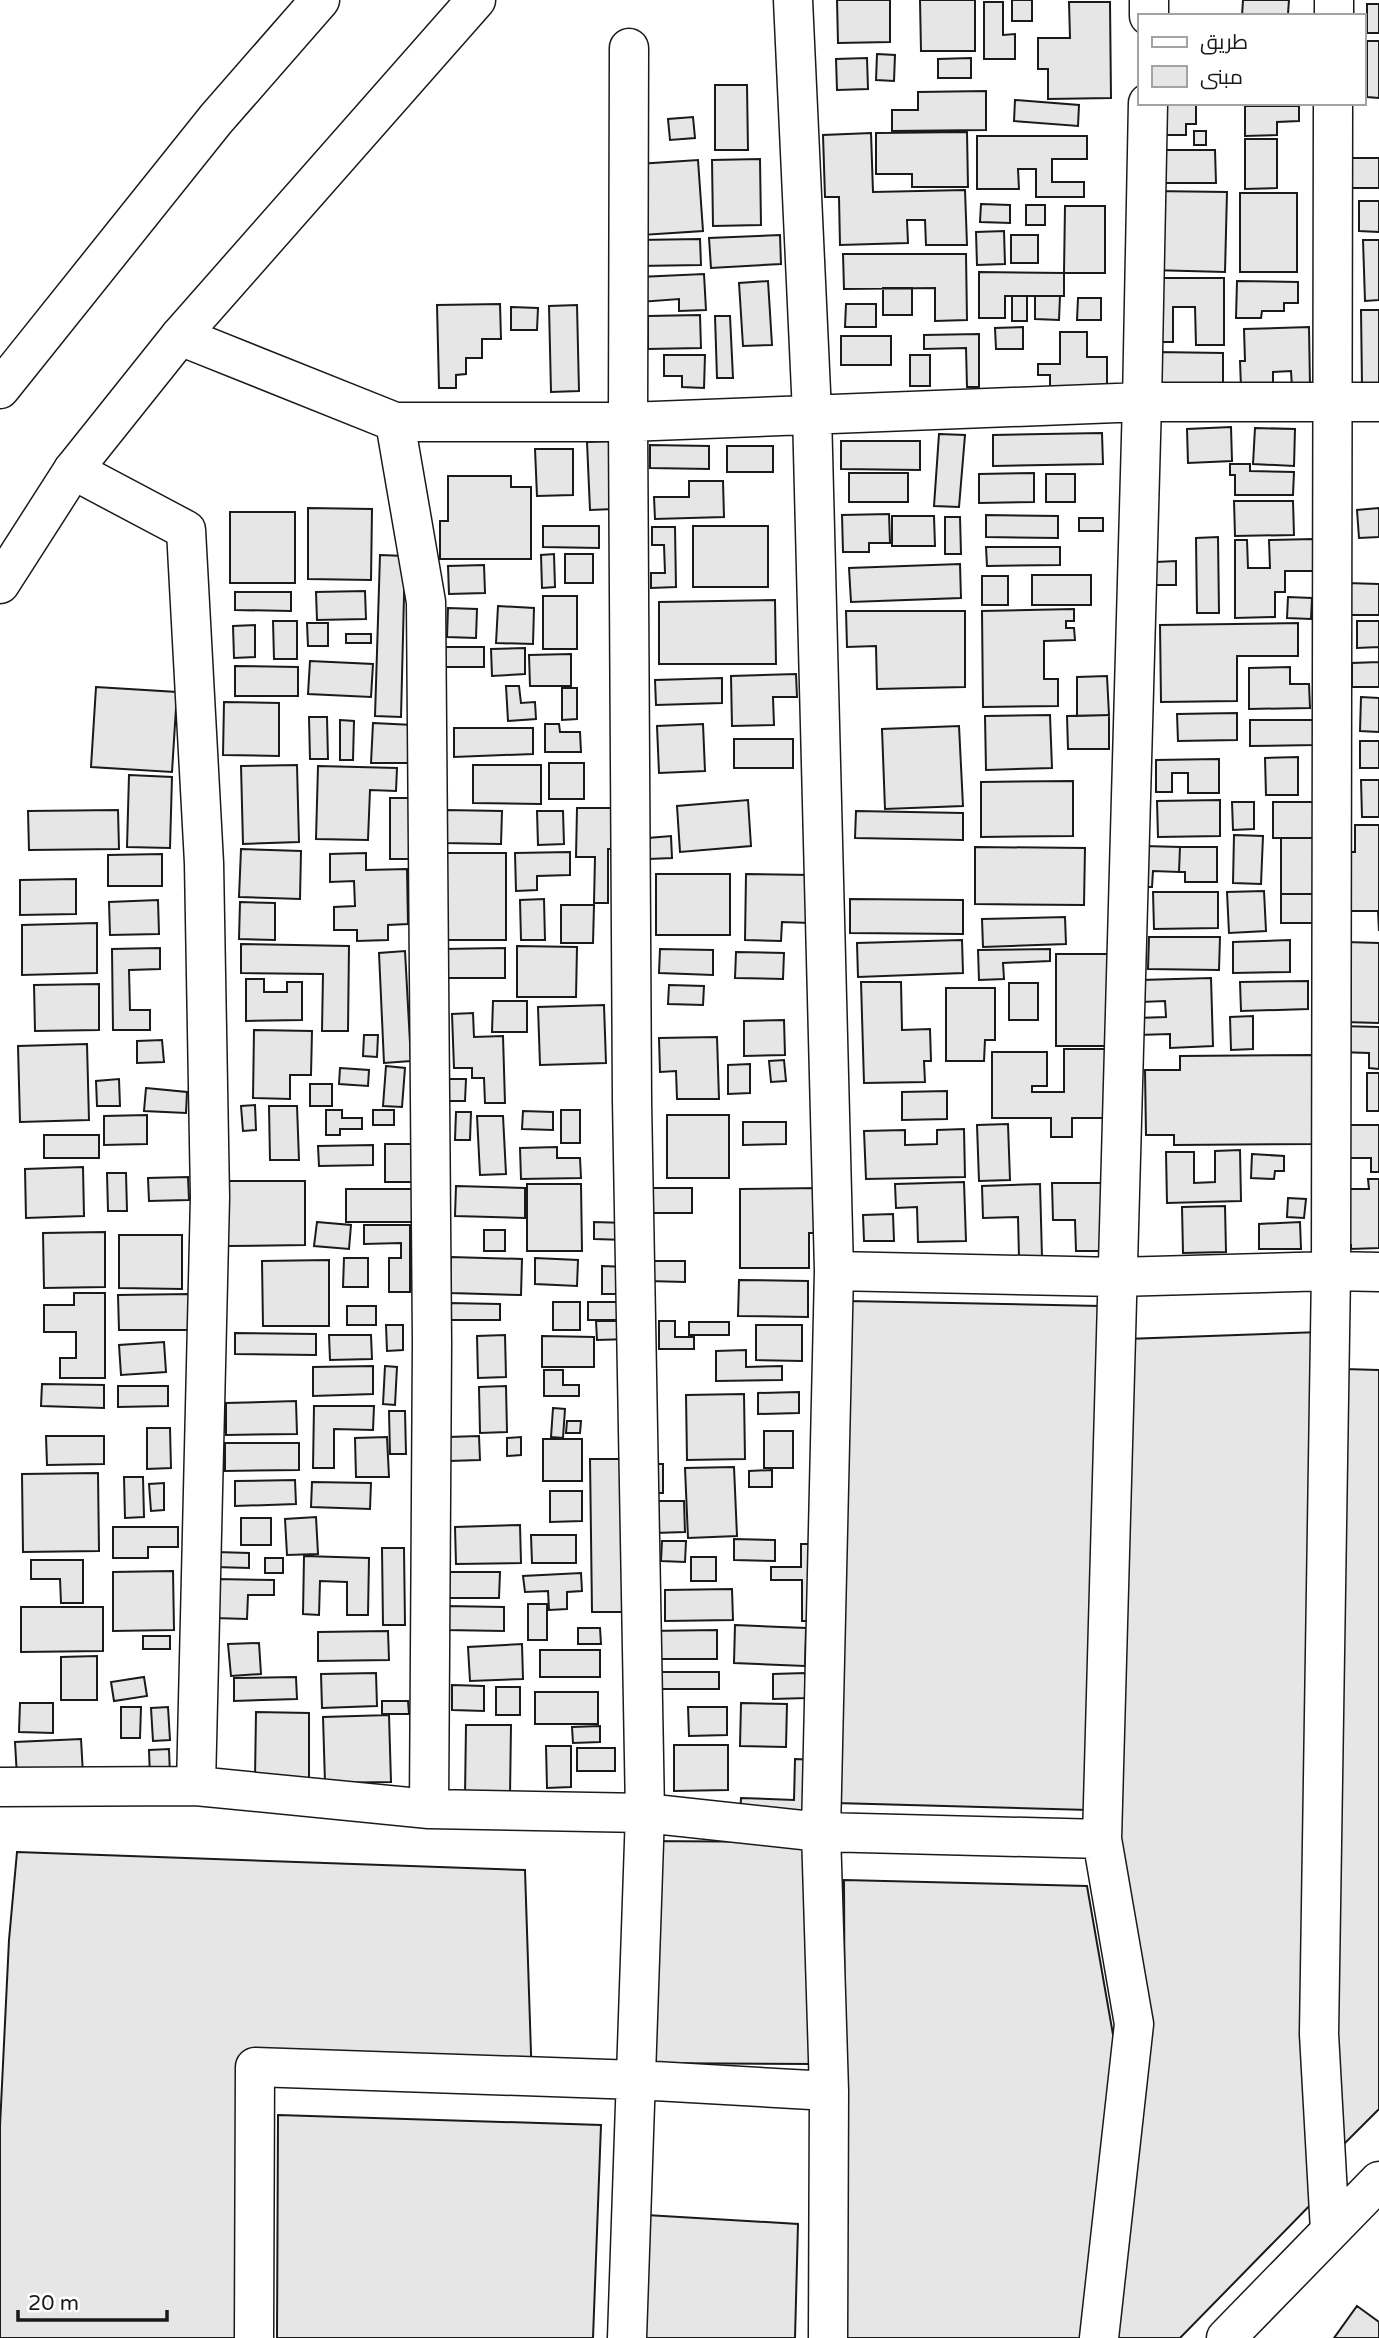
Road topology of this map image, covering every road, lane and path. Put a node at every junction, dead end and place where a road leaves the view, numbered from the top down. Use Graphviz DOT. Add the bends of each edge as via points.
graph roads {
  1 [pos="320,0"];
  2 [pos="476,0"];
  3 [pos="793,0"];
  4 [pos="629,48"];
  5 [pos="1148,105"];
  6 [pos="1333,105"];
  7 [pos="180,336"];
  8 [pos="0,389"];
  9 [pos="1142,402"];
  10 [pos="1331,402"];
  11 [pos="1379,402"];
  12 [pos="812,413"];
  13 [pos="395,422"];
  14 [pos="628,422"];
  15 [pos="73,470"];
  16 [pos="0,584"];
  17 [pos="834,1271"];
  18 [pos="1331,1271"];
  19 [pos="1379,1272"];
  20 [pos="1116,1278"];
  21 [pos="196,1786"];
  22 [pos="0,1787"];
  23 [pos="429,1809"];
  24 [pos="645,1813"];
  25 [pos="821,1832"];
  26 [pos="1102,1839"];
  27 [pos="637,2080"];
  28 [pos="829,2091"];
  29 [pos="1379,2181"];
  30 [pos="1330,2231"];
  31 [pos="254,2338"];
  32 [pos="627,2338"];
  33 [pos="828,2338"];
  34 [pos="1099,2338"];
  35 [pos="1226,2338"];
  1 -- 8 [label="main road" via="216,119"];
  2 -- 7 [label="main road"];
  3 -- 12 [label="main road"];
  4 -- 14 [label="main road"];
  5 -- 9 [label="main road"];
  6 -- 10 [label="main road"];
  7 -- 13 [label="main road"];
  7 -- 15 [label="main road"];
  9 -- 10 [label="main road"];
  9 -- 12 [label="main road"];
  9 -- 20 [label="main road"];
  10 -- 11 [label="main road"];
  10 -- 18 [label="main road"];
  12 -- 14 [label="main road"];
  12 -- 17 [label="main road"];
  13 -- 14 [label="main road"];
  13 -- 23 [label="main road" via="426,602 432,1329"];
  14 -- 24 [label="main road" via="632,1088"];
  15 -- 16 [label="main road"];
  15 -- 21 [label="main road" via="186,530 204,863 210,1196"];
  17 -- 20 [label="main road"];
  17 -- 25 [label="main road"];
  18 -- 19 [label="main road"];
  18 -- 20 [label="main road"];
  18 -- 30 [label="main road" via="1319,2034"];
  20 -- 26 [label="main road"];
  21 -- 22 [label="main road"];
  21 -- 23 [label="main road"];
  23 -- 24 [label="main road"];
  24 -- 25 [label="main road"];
  24 -- 27 [label="main road"];
  25 -- 26 [label="main road"];
  25 -- 28 [label="main road"];
  26 -- 34 [label="main road" via="1134,2024"];
  27 -- 28 [label="main road"];
  27 -- 31 [label="main road" via="255,2067"];
  27 -- 32 [label="main road"];
  28 -- 33 [label="main road"];
  29 -- 30 [label="main road"];
  30 -- 35 [label="main road"];
}
